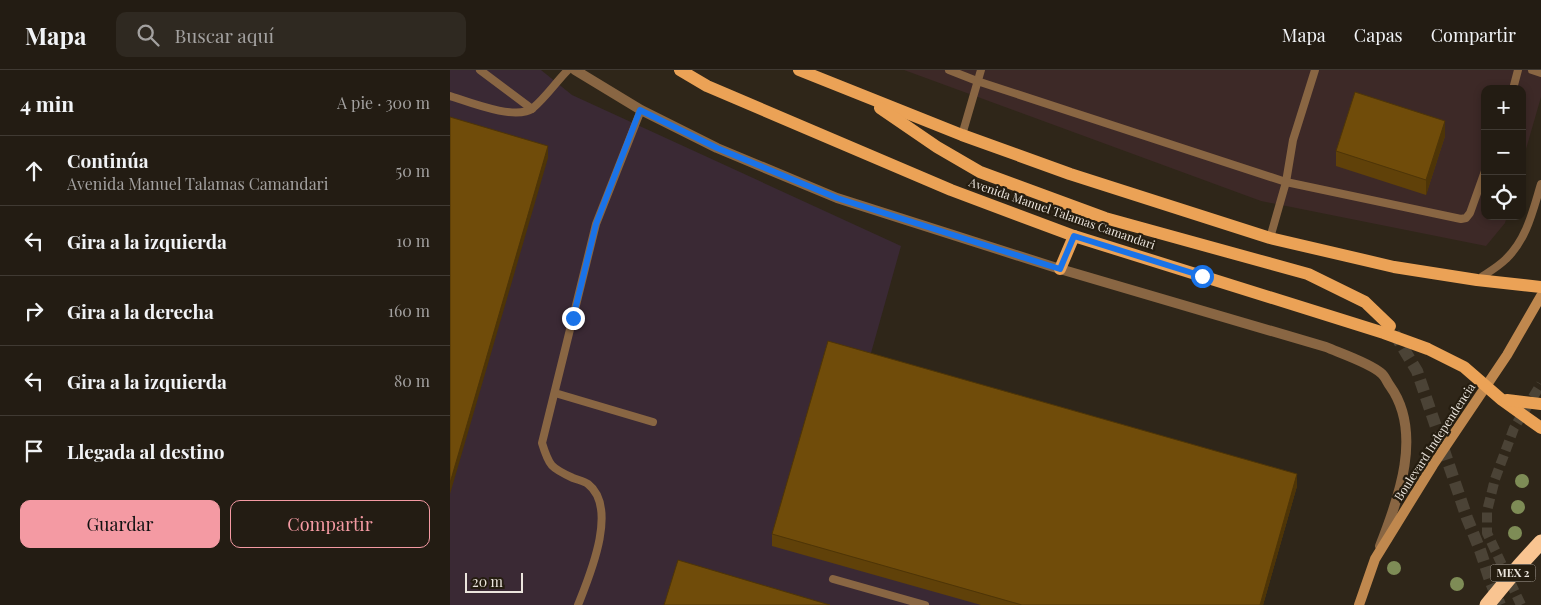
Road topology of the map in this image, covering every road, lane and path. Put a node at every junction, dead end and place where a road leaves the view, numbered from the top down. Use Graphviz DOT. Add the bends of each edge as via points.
graph roads {
  1 [pos="480,70"];
  2 [pos="568,70"];
  3 [pos="575,70"];
  4 [pos="680,70"];
  5 [pos="799,70"];
  6 [pos="949,70"];
  7 [pos="981,70"];
  8 [pos="1315,70"];
  9 [pos="1518,70"];
  10 [pos="1532,70"];
  11 [pos="1541,73"];
  12 [pos="977,81"];
  13 [pos="1514,85"];
  14 [pos="860,95"];
  15 [pos="450,96"];
  16 [pos="532,109"];
  17 [pos="640,110"];
  18 [pos="962,136"];
  19 [pos="1484,175"];
  20 [pos="1286,182"];
  21 [pos="1541,184"];
  22 [pos="1074,236"];
  23 [pos="1270,238"];
  24 [pos="1060,269"];
  25 [pos="1478,280"];
  26 [pos="1541,287"];
  27 [pos="1541,296"];
  28 [pos="1390,326"];
  29 [pos="1487,386"];
  30 [pos="555,393"];
  31 [pos="1502,400"];
  32 [pos="1541,404"];
  33 [pos="653,422"];
  34 [pos="1541,428"];
  35 [pos="1541,542"];
  36 [pos="1374,559"];
  37 [pos="833,578"];
  38 [pos="578,605"];
  39 [pos="925,605"];
  40 [pos="1359,605"];
  41 [pos="1487,605"];
  1 -- 16 [label="lane"];
  2 -- 16 [label="lane"];
  3 -- 17 [label="street"];
  4 -- 22 [label="main road, Avenida Manuel Talamas Camandari" via="707,86 942,186"];
  5 -- 14 [label="main road"];
  6 -- 12 [label="lane"];
  7 -- 12 [label="lane"];
  8 -- 20 [label="lane" via="1293,140"];
  9 -- 13 [label="lane"];
  10 -- 11 [label="lane"];
  12 -- 18 [label="lane"];
  12 -- 20 [label="lane"];
  14 -- 18 [label="main road"];
  14 -- 28 [label="main road" via="980,172 1105,218 1308,274 1365,302"];
  15 -- 16 [label="lane" via="507,112"];
  17 -- 24 [label="street" via="717,148 837,198"];
  17 -- 30 [label="lane" via="596,224"];
  18 -- 23 [label="main road"];
  19 -- 20 [label="lane" via="1470,213 1461,219"];
  20 -- 23 [label="lane"];
  21 -- 25 [label="lane" via="1518,246 1506,260"];
  22 -- 24 [label="main road"];
  22 -- 29 [label="main road, Avenida Manuel Talamas Camandari" via="1384,333 1451,359"];
  23 -- 25 [label="main road" via="1394,266"];
  24 -- 36 [label="street" via="1326,347 1381,373 1399,398 1407,433 1393,513"];
  25 -- 26 [label="main road"];
  27 -- 29 [label="main road, Boulevard Independencia"];
  29 -- 31 [label="main road, Avenida Manuel Talamas Camandari"];
  29 -- 36 [label="main road, Boulevard Independencia"];
  30 -- 33 [label="lane"];
  30 -- 38 [label="lane" via="542,443 547,459 556,470 588,484 602,510 598,550"];
  31 -- 32 [label="main road"];
  31 -- 34 [label="main road, Avenida Manuel Talamas Camandari"];
  35 -- 41 [label="highway, MEX 2, bridge"];
  36 -- 40 [label="main road, Boulevard Independencia"];
  37 -- 39 [label="lane"];
}
